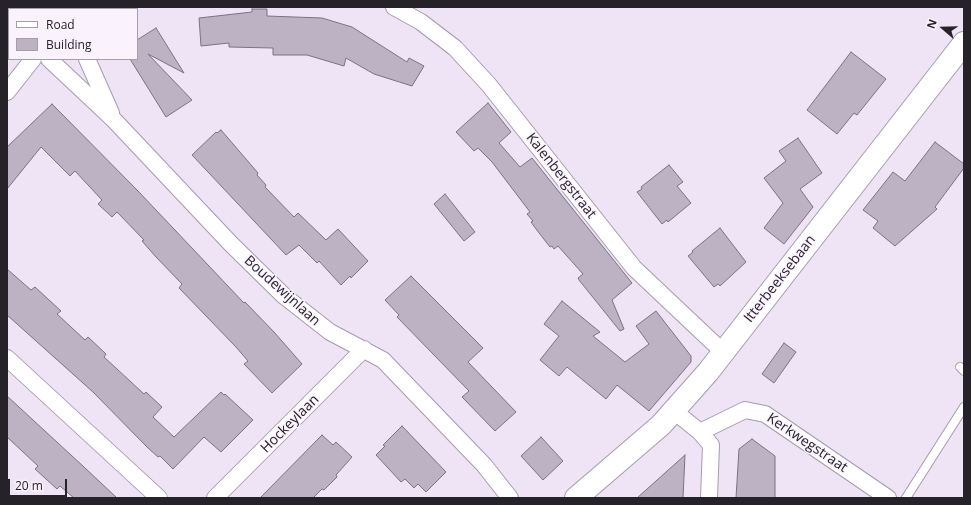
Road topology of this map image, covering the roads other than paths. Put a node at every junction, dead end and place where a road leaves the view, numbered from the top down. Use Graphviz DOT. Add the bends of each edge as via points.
graph roads {
  1 [pos="394,7"];
  2 [pos="964,43"];
  3 [pos="32,60"];
  4 [pos="50,60"];
  5 [pos="87,60"];
  6 [pos="7,92"];
  7 [pos="114,120"];
  8 [pos="364,349"];
  9 [pos="723,352"];
  10 [pos="7,358"];
  11 [pos="964,407"];
  12 [pos="674,411"];
  13 [pos="700,432"];
  14 [pos="160,498"];
  15 [pos="215,498"];
  16 [pos="510,498"];
  17 [pos="576,498"];
  18 [pos="708,498"];
  19 [pos="888,498"];
  20 [pos="906,498"];
  1 -- 9 [label="street, Kalenbergstraat" via="421,22 455,48 489,85 634,268"];
  2 -- 9 [label="main road, Itterbeeksebaan"];
  3 -- 6 [label="street"];
  4 -- 7 [label="street, Boudewijnlaan"];
  5 -- 7 [label="street, Boudewijnlaan"];
  7 -- 8 [label="street, Boudewijnlaan" via="284,296 330,332"];
  8 -- 15 [label="street, Hockeylaan"];
  8 -- 16 [label="street, Boudewijnlaan" via="383,360 484,466"];
  9 -- 12 [label="main road, Itterbeeksebaan"];
  10 -- 14 [label="street"];
  11 -- 20 [label="lane"];
  12 -- 13 [label="street"];
  12 -- 17 [label="main road, Itterbeeksebaan" via="621,461"];
  13 -- 18 [label="street" via="711,445"];
  13 -- 19 [label="street, Kerkwegstraat" via="745,410 765,414"];
}
